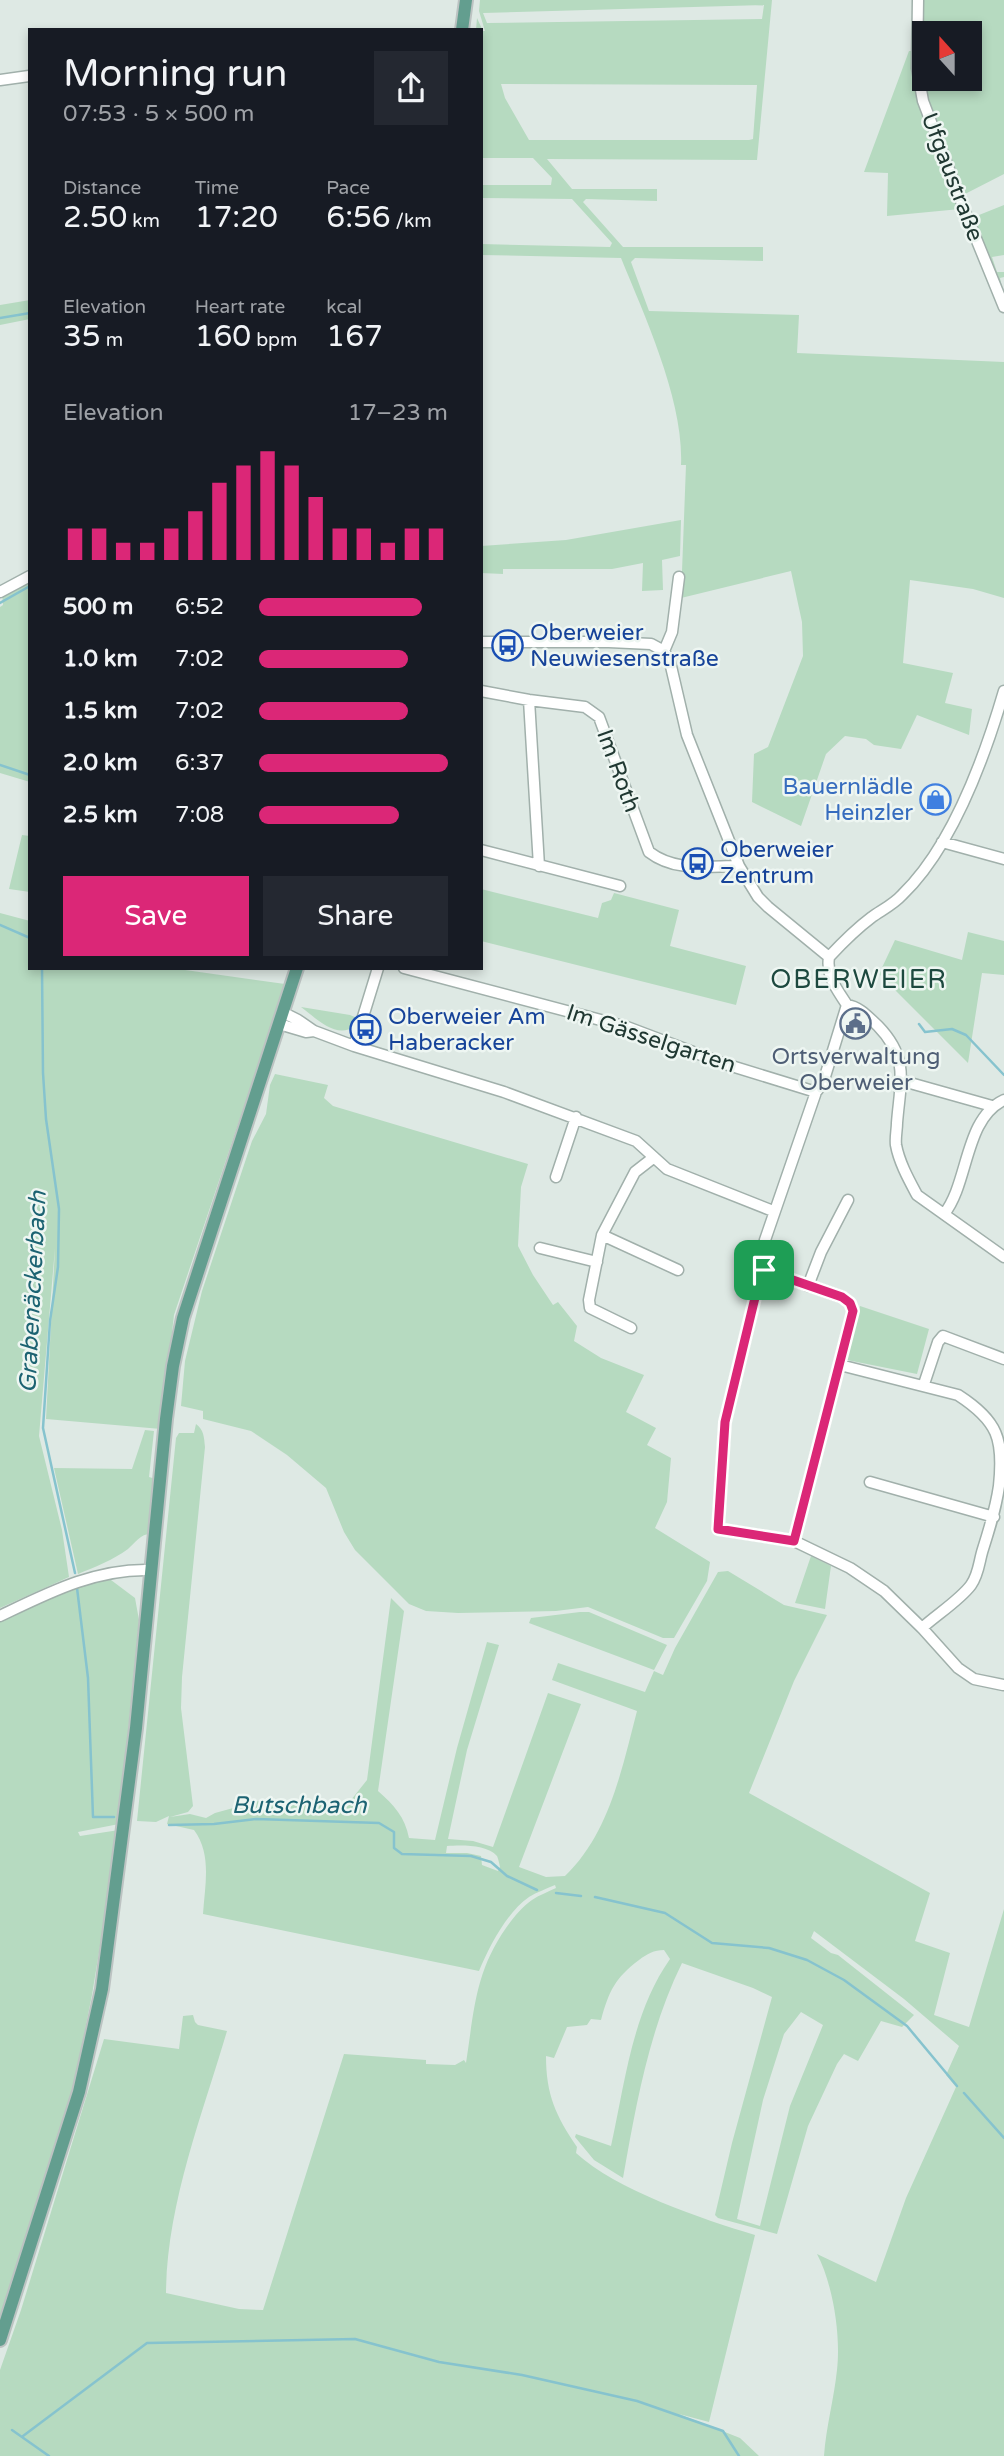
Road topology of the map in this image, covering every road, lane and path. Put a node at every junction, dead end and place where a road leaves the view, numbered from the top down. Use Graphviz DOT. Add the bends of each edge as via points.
graph roads {
  1 [pos="466,0"];
  2 [pos="918,0"];
  3 [pos="462,28"];
  4 [pos="28,76"];
  5 [pos="0,80"];
  6 [pos="1004,307"];
  7 [pos="28,577"];
  8 [pos="679,577"];
  9 [pos="0,592"];
  10 [pos="483,642"];
  11 [pos="664,650"];
  12 [pos="483,691"];
  13 [pos="1004,691"];
  14 [pos="529,700"];
  15 [pos="942,842"];
  16 [pos="483,851"];
  17 [pos="1004,859"];
  18 [pos="539,866"];
  19 [pos="738,866"];
  20 [pos="620,886"];
  21 [pos="829,957"];
  22 [pos="296,970"];
  23 [pos="377,970"];
  24 [pos="412,970"];
  25 [pos="847,1005"];
  26 [pos="281,1018"];
  27 [pos="354,1046"];
  28 [pos="903,1082"];
  29 [pos="816,1092"];
  30 [pos="1004,1100"];
  31 [pos="992,1106"];
  32 [pos="576,1117"];
  33 [pos="653,1158"];
  34 [pos="556,1177"];
  35 [pos="848,1200"];
  36 [pos="773,1211"];
  37 [pos="944,1214"];
  38 [pos="602,1235"];
  39 [pos="540,1248"];
  40 [pos="1004,1257"];
  41 [pos="597,1262"];
  42 [pos="678,1270"];
  43 [pos="764,1270"];
  44 [pos="808,1286"];
  45 [pos="631,1328"];
  46 [pos="1004,1359"];
  47 [pos="840,1365"];
  48 [pos="924,1384"];
  49 [pos="870,1482"];
  50 [pos="994,1517"];
  51 [pos="794,1541"];
  52 [pos="151,1570"];
  53 [pos="0,1616"];
  54 [pos="922,1628"];
  55 [pos="1003,1685"];
  56 [pos="0,2340"];
  1 -- 3 [label="main road"];
  2 -- 6 [label="street, Ufgaustraße" via="917,68 923,101"];
  4 -- 5 [label="street"];
  7 -- 9 [label="street"];
  8 -- 11 [label="street" via="672,632"];
  10 -- 11 [label="street" via="651,644"];
  11 -- 19 [label="street" via="687,735"];
  12 -- 14 [label="street, Im Roth"];
  13 -- 15 [label="street" via="980,764"];
  14 -- 18 [label="street"];
  14 -- 19 [label="street, Im Roth" via="584,707 599,717 649,852 681,867"];
  15 -- 17 [label="street"];
  15 -- 21 [label="street" via="901,897 857,929"];
  16 -- 18 [label="street"];
  18 -- 20 [label="street"];
  19 -- 21 [label="street" via="758,897"];
  21 -- 25 [label="street" via="830,978"];
  22 -- 26 [label="main road"];
  23 -- 27 [label="street"];
  24 -- 29 [label="street, Im Gässelgarten" via="627,1027"];
  25 -- 28 [label="street" via="862,1011 888,1039"];
  25 -- 29 [label="street" via="823,1083"];
  26 -- 27 [label="street" via="306,1032"];
  26 -- 52 [label="main road" via="184,1318 166,1419"];
  27 -- 32 [label="street"];
  28 -- 31 [label="street"];
  28 -- 37 [label="street" via="895,1142 898,1153 917,1195"];
  29 -- 36 [label="street"];
  30 -- 31 [label="street"];
  31 -- 37 [label="street" via="962,1168 954,1202"];
  32 -- 33 [label="street" via="636,1141"];
  32 -- 34 [label="street"];
  33 -- 36 [label="street" via="667,1169"];
  33 -- 38 [label="street" via="635,1172"];
  35 -- 44 [label="street"];
  36 -- 43 [label="street" via="760,1262"];
  37 -- 40 [label="street"];
  38 -- 41 [label="street"];
  38 -- 42 [label="street"];
  39 -- 41 [label="street"];
  41 -- 45 [label="street" via="590,1308"];
  43 -- 44 [label="street"];
  43 -- 51 [label="street" via="725,1422 718,1529"];
  44 -- 47 [label="street" via="850,1303 853,1311"];
  46 -- 48 [label="street" via="943,1336"];
  47 -- 48 [label="street"];
  47 -- 51 [label="street"];
  48 -- 50 [label="street" via="974,1405 998,1434 1002,1452"];
  49 -- 50 [label="street"];
  50 -- 54 [label="street" via="971,1585"];
  51 -- 54 [label="street" via="850,1568 884,1591"];
  52 -- 53 [label="street" via="119,1570 88,1577"];
  52 -- 56 [label="main road" via="125,1823 100,2001 79,2092"];
  54 -- 55 [label="street" via="966,1674"];
}
